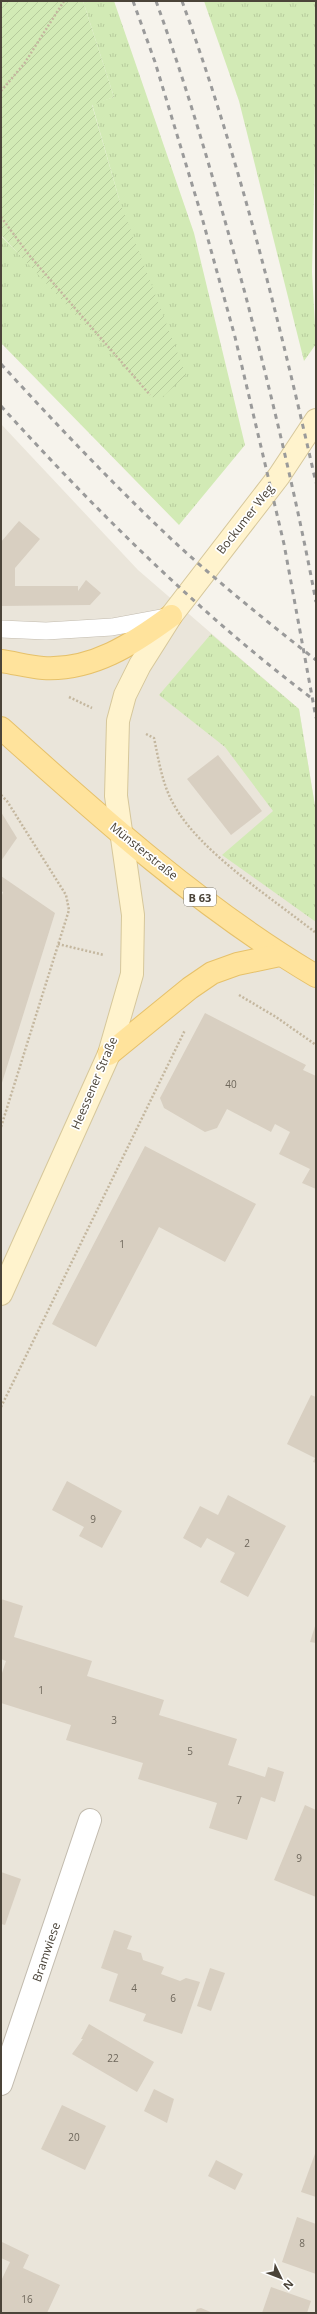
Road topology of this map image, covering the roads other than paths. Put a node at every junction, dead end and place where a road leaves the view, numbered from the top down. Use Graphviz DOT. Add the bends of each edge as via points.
graph roads {
  1 [pos="316,420"];
  2 [pos="170,616"];
  3 [pos="1,629"];
  4 [pos="1,661"];
  5 [pos="1,728"];
  6 [pos="123,835"];
  7 [pos="280,955"];
  8 [pos="316,976"];
  9 [pos="108,1054"];
  10 [pos="1,1294"];
  11 [pos="90,1820"];
  12 [pos="1,2084"];
  1 -- 2 [label="main road, Bockumer Weg" via="279,476"];
  2 -- 3 [label="lane" via="112,628 46,632"];
  2 -- 4 [label="main road, Bockumer Weg" via="119,651 89,663 43,668"];
  2 -- 6 [label="main road, Bockumer Weg" via="125,695 118,721 116,796"];
  5 -- 6 [label="main road, Münsterstraße / B 63"];
  6 -- 7 [label="main road, Münsterstraße / B 63" via="214,908"];
  6 -- 9 [label="main road, Heessener Straße" via="133,915 132,974"];
  7 -- 8 [label="main road, Münsterstraße / B 63"];
  7 -- 9 [label="main road" via="237,964 198,982"];
  9 -- 10 [label="main road, Heessener Straße"];
  11 -- 12 [label="street, Bramwiese"];
}
